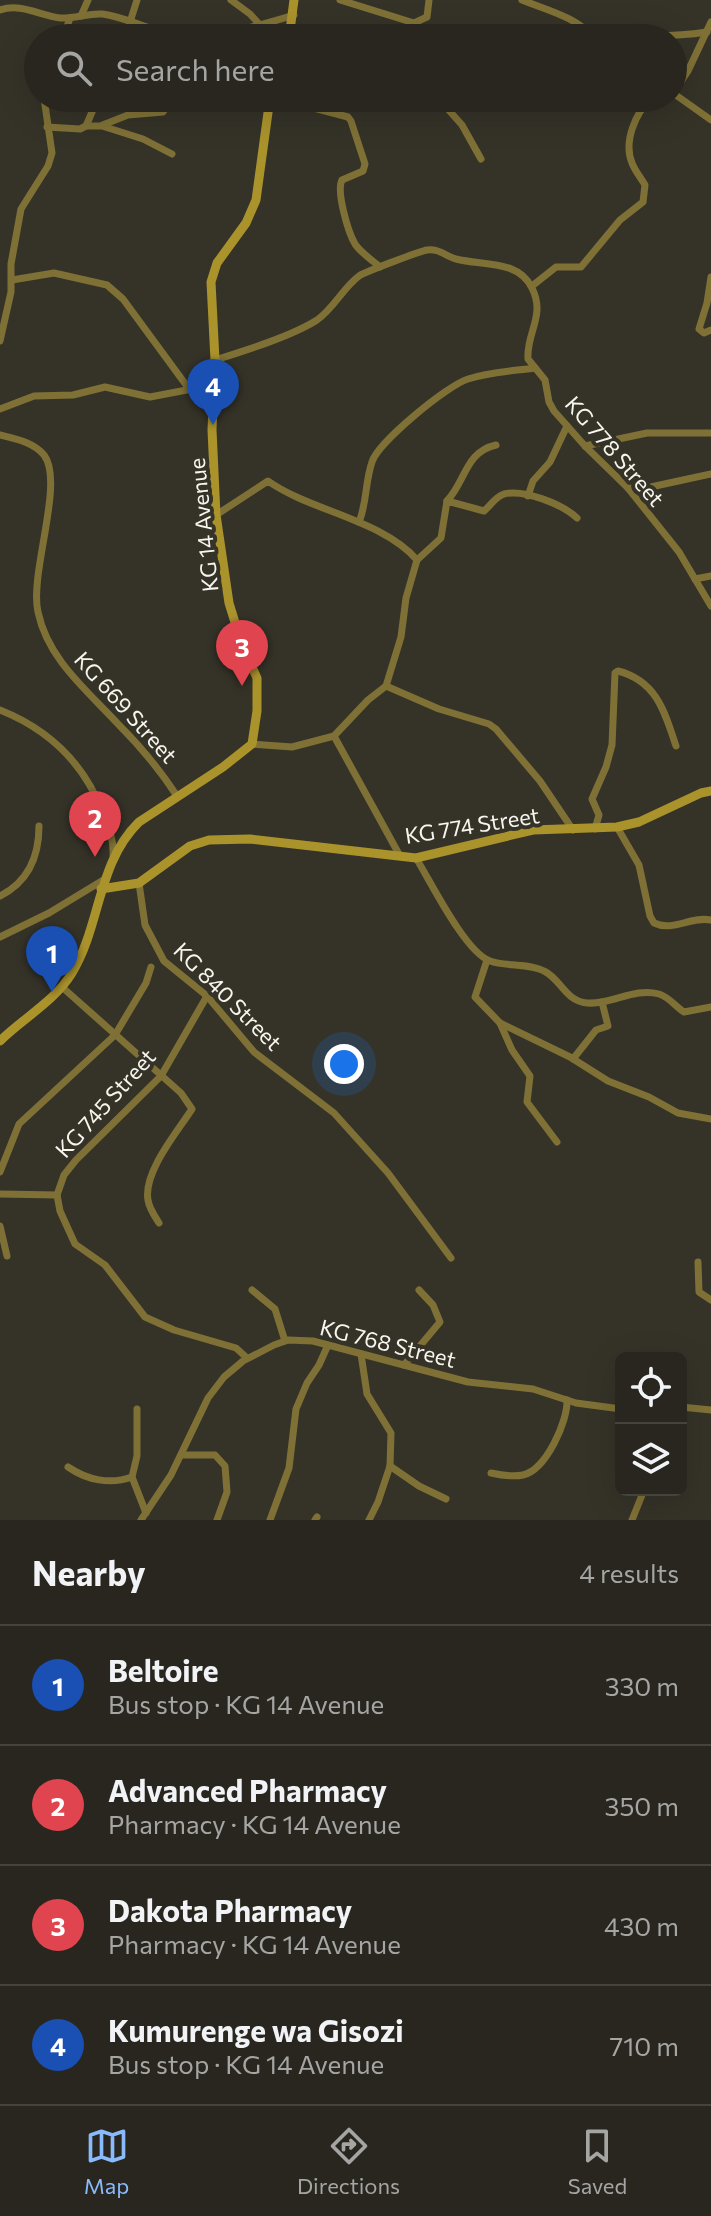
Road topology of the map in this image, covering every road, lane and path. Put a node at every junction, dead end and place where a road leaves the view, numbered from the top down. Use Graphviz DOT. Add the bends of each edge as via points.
graph roads {
  1 [pos="88,0"];
  2 [pos="137,0"];
  3 [pos="231,0"];
  4 [pos="294,0"];
  5 [pos="340,0"];
  6 [pos="429,0"];
  7 [pos="522,0"];
  8 [pos="0,10"];
  9 [pos="294,15"];
  10 [pos="81,16"];
  11 [pos="70,18"];
  12 [pos="132,22"];
  13 [pos="711,22"];
  14 [pos="414,23"];
  15 [pos="68,24"];
  16 [pos="140,24"];
  17 [pos="259,24"];
  18 [pos="263,24"];
  19 [pos="292,24"];
  20 [pos="575,24"];
  21 [pos="707,32"];
  22 [pos="687,34"];
  23 [pos="687,72"];
  24 [pos="687,103"];
  25 [pos="45,112"];
  26 [pos="92,112"];
  27 [pos="163,112"];
  28 [pos="268,112"];
  29 [pos="329,112"];
  30 [pos="450,112"];
  31 [pos="639,112"];
  32 [pos="711,120"];
  33 [pos="86,126"];
  34 [pos="100,126"];
  35 [pos="47,127"];
  36 [pos="172,154"];
  37 [pos="481,159"];
  38 [pos="380,267"];
  39 [pos="711,277"];
  40 [pos="12,280"];
  41 [pos="532,286"];
  42 [pos="3,324"];
  43 [pos="711,330"];
  44 [pos="0,341"];
  45 [pos="215,360"];
  46 [pos="535,368"];
  47 [pos="213,385"];
  48 [pos="189,389"];
  49 [pos="0,409"];
  50 [pos="567,426"];
  51 [pos="711,433"];
  52 [pos="0,435"];
  53 [pos="496,445"];
  54 [pos="585,446"];
  55 [pos="711,474"];
  56 [pos="628,488"];
  57 [pos="528,496"];
  58 [pos="447,501"];
  59 [pos="216,515"];
  60 [pos="577,518"];
  61 [pos="359,522"];
  62 [pos="417,560"];
  63 [pos="711,576"];
  64 [pos="695,579"];
  65 [pos="711,606"];
  66 [pos="386,686"];
  67 [pos="0,710"];
  68 [pos="334,736"];
  69 [pos="252,744"];
  70 [pos="676,746"];
  71 [pos="711,791"];
  72 [pos="177,796"];
  73 [pos="39,826"];
  74 [pos="617,827"];
  75 [pos="595,829"];
  76 [pos="574,830"];
  77 [pos="113,856"];
  78 [pos="400,856"];
  79 [pos="416,858"];
  80 [pos="105,879"];
  81 [pos="139,883"];
  82 [pos="101,889"];
  83 [pos="0,896"];
  84 [pos="711,920"];
  85 [pos="0,937"];
  86 [pos="487,960"];
  87 [pos="151,967"];
  88 [pos="62,987"];
  89 [pos="207,996"];
  90 [pos="602,1002"];
  91 [pos="711,1007"];
  92 [pos="500,1023"];
  93 [pos="115,1035"];
  94 [pos="1,1038"];
  95 [pos="573,1059"];
  96 [pos="161,1076"];
  97 [pos="711,1119"];
  98 [pos="557,1142"];
  99 [pos="0,1172"];
  100 [pos="0,1194"];
  101 [pos="57,1195"];
  102 [pos="159,1223"];
  103 [pos="0,1226"];
  104 [pos="7,1256"];
  105 [pos="451,1258"];
  106 [pos="698,1262"];
  107 [pos="252,1290"];
  108 [pos="419,1290"];
  109 [pos="711,1300"];
  110 [pos="285,1341"];
  111 [pos="328,1345"];
  112 [pos="361,1354"];
  113 [pos="247,1358"];
  114 [pos="404,1365"];
  115 [pos="567,1400"];
  116 [pos="687,1407"];
  117 [pos="615,1408"];
  118 [pos="137,1409"];
  119 [pos="710,1409"];
  120 [pos="181,1455"];
  121 [pos="390,1466"];
  122 [pos="68,1467"];
  123 [pos="491,1473"];
  124 [pos="132,1477"];
  125 [pos="642,1496"];
  126 [pos="446,1499"];
  127 [pos="144,1517"];
  128 [pos="217,1520"];
  129 [pos="270,1520"];
  130 [pos="369,1520"];
  131 [pos="632,1520"];
  1 -- 10 [label="street"];
  2 -- 12 [label="street"];
  3 -- 17 [label="street"];
  4 -- 9 [label="main road"];
  5 -- 14 [label="street"];
  6 -- 14 [label="street" via="427,17"];
  7 -- 20 [label="street"];
  8 -- 11 [label="street" via="20,7"];
  9 -- 18 [label="street"];
  9 -- 19 [label="main road"];
  10 -- 11 [label="street"];
  10 -- 12 [label="street" via="104,14"];
  11 -- 15 [label="street"];
  12 -- 16 [label="street"];
  13 -- 21 [label="street"];
  21 -- 22 [label="street"];
  21 -- 23 [label="street"];
  24 -- 32 [label="street"];
  25 -- 35 [label="street"];
  26 -- 33 [label="street"];
  27 -- 34 [label="street" via="128,115"];
  28 -- 45 [label="main road, KG 14 Avenue" via="256,200 212,271"];
  29 -- 38 [label="street" via="351,121 365,164 363,171 339,185 346,221 356,245"];
  30 -- 37 [label="street"];
  31 -- 41 [label="street" via="629,148 645,185 643,202 620,220 585,264 556,267"];
  33 -- 34 [label="street"];
  33 -- 35 [label="street"];
  34 -- 36 [label="street"];
  35 -- 40 [label="street" via="52,153 21,209"];
  38 -- 41 [label="street" via="436,250 459,260 503,266"];
  38 -- 45 [label="street" via="358,276 317,319"];
  39 -- 43 [label="street" via="699,329"];
  40 -- 42 [label="street"];
  40 -- 48 [label="street" via="54,273 107,285"];
  41 -- 46 [label="street, KG 778 Street" via="538,318 527,352"];
  42 -- 44 [label="street"];
  45 -- 47 [label="main road, KG 14 Avenue"];
  46 -- 50 [label="street, KG 778 Street" via="545,380 549,402"];
  46 -- 61 [label="street" via="470,378 418,413 372,459"];
  47 -- 48 [label="street"];
  47 -- 59 [label="main road, KG 14 Avenue"];
  48 -- 49 [label="street" via="150,397 105,387 34,396"];
  50 -- 54 [label="street, KG 778 Street"];
  50 -- 57 [label="street"];
  51 -- 54 [label="street" via="647,433"];
  52 -- 72 [label="street, KG 669 Street" via="32,446 45,456 49,470 36,584 45,635 67,671"];
  53 -- 58 [label="street" via="470,460"];
  54 -- 56 [label="street, KG 778 Street"];
  55 -- 56 [label="street"];
  56 -- 64 [label="street, KG 778 Street"];
  57 -- 58 [label="street" via="501,495 481,511"];
  57 -- 60 [label="street" via="561,506"];
  58 -- 62 [label="street" via="441,538"];
  59 -- 61 [label="street" via="266,481"];
  59 -- 69 [label="main road, KG 14 Avenue" via="229,603 257,678"];
  61 -- 62 [label="street"];
  62 -- 66 [label="street"];
  63 -- 64 [label="street"];
  64 -- 65 [label="street, KG 778 Street"];
  66 -- 68 [label="street"];
  66 -- 76 [label="street" via="496,729"];
  67 -- 77 [label="street" via="24,720 71,758 99,804"];
  68 -- 69 [label="street" via="292,747"];
  68 -- 78 [label="street"];
  69 -- 72 [label="main road"];
  70 -- 75 [label="street" via="658,696 630,675 615,673 612,745 592,799 599,815"];
  71 -- 74 [label="main road, KG 774 Street"];
  72 -- 77 [label="main road" via="139,822"];
  73 -- 83 [label="street" via="31,867"];
  74 -- 75 [label="main road, KG 774 Street"];
  74 -- 84 [label="street" via="639,865 654,923 667,927"];
  75 -- 76 [label="main road, KG 774 Street"];
  76 -- 79 [label="main road, KG 774 Street" via="533,830"];
  77 -- 80 [label="main road"];
  78 -- 79 [label="main road, KG 774 Street"];
  78 -- 81 [label="main road, KG 774 Street" via="250,839 209,840 190,846"];
  79 -- 86 [label="street" via="461,933"];
  80 -- 82 [label="main road"];
  80 -- 85 [label="street"];
  81 -- 82 [label="main road, KG 774 Street"];
  81 -- 89 [label="street, KG 840 Street" via="153,944 164,961"];
  82 -- 88 [label="main road" via="80,958"];
  86 -- 90 [label="street" via="541,969 576,1000"];
  86 -- 92 [label="street" via="475,997"];
  87 -- 93 [label="street"];
  88 -- 93 [label="street"];
  88 -- 94 [label="main road"];
  89 -- 96 [label="street, KG 745 Street"];
  89 -- 105 [label="street, KG 840 Street" via="254,1052 334,1113 388,1173"];
  90 -- 91 [label="street" via="644,993 659,994 684,1012"];
  90 -- 95 [label="street" via="608,1026 596,1030"];
  92 -- 95 [label="street"];
  92 -- 98 [label="street" via="530,1076 530,1109"];
  93 -- 96 [label="street"];
  93 -- 99 [label="street" via="24,1117"];
  95 -- 97 [label="street" via="668,1109"];
  96 -- 101 [label="street, KG 745 Street" via="76,1160"];
  96 -- 102 [label="street" via="192,1109 150,1181 148,1204"];
  100 -- 101 [label="street"];
  101 -- 113 [label="street" via="75,1244 105,1265 145,1317 236,1348"];
  103 -- 104 [label="street"];
  106 -- 109 [label="street" via="699,1292"];
  107 -- 110 [label="street" via="275,1309"];
  108 -- 114 [label="street" via="440,1322"];
  110 -- 111 [label="street, KG 768 Street"];
  110 -- 113 [label="street, KG 768 Street"];
  111 -- 112 [label="street, KG 768 Street"];
  111 -- 129 [label="street" via="296,1409 289,1468"];
  112 -- 114 [label="street, KG 768 Street"];
  112 -- 121 [label="street" via="367,1394 391,1433"];
  113 -- 120 [label="street, KG 768 Street" via="208,1398"];
  114 -- 115 [label="street, KG 768 Street"];
  115 -- 117 [label="street, KG 768 Street"];
  115 -- 123 [label="street" via="561,1431 530,1472"];
  116 -- 119 [label="street"];
  118 -- 124 [label="street"];
  120 -- 127 [label="street, KG 768 Street"];
  120 -- 128 [label="street" via="215,1455 225,1466 227,1492"];
  121 -- 126 [label="street"];
  121 -- 130 [label="street"];
  122 -- 124 [label="street" via="90,1479"];
  124 -- 127 [label="street"];
  125 -- 131 [label="street"];
}
